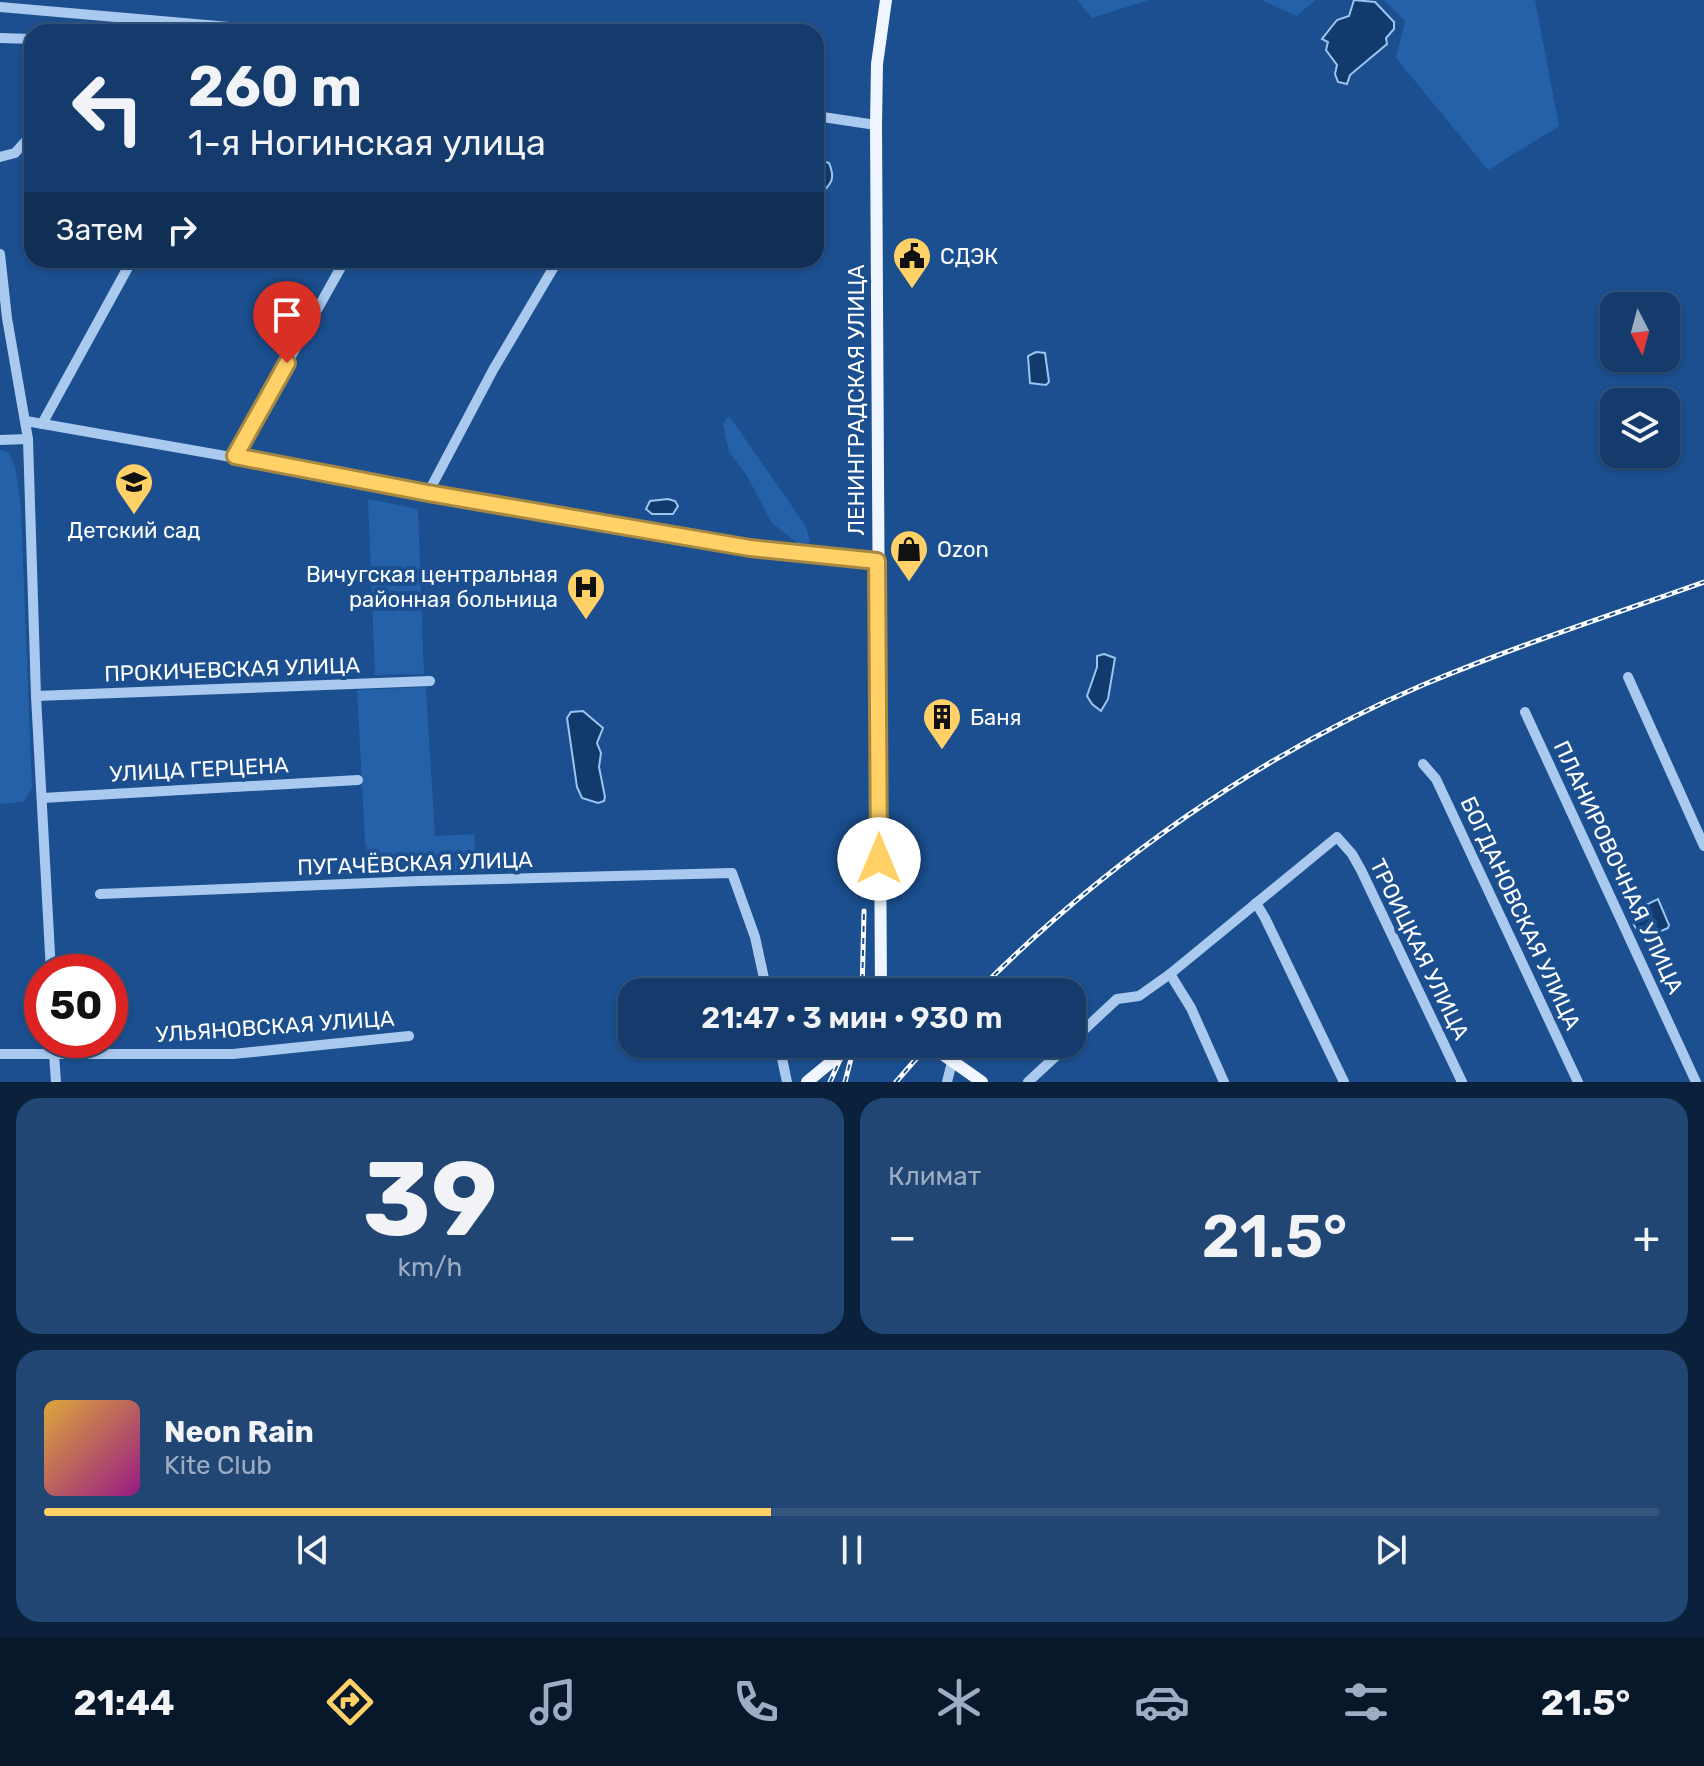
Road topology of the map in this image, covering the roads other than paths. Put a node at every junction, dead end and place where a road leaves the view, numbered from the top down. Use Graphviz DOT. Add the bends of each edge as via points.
graph roads {
  1 [pos="886,0"];
  2 [pos="0,7"];
  3 [pos="197,24"];
  4 [pos="0,38"];
  5 [pos="24,39"];
  6 [pos="824,117"];
  7 [pos="876,125"];
  8 [pos="24,143"];
  9 [pos="0,157"];
  10 [pos="0,254"];
  11 [pos="128,268"];
  12 [pos="341,268"];
  13 [pos="553,268"];
  14 [pos="26,421"];
  15 [pos="42,424"];
  16 [pos="28,439"];
  17 [pos="0,440"];
  18 [pos="235,456"];
  19 [pos="428,493"];
  20 [pos="877,561"];
  21 [pos="1628,677"];
  22 [pos="430,681"];
  23 [pos="36,696"];
  24 [pos="1525,712"];
  25 [pos="1423,764"];
  26 [pos="358,780"];
  27 [pos="42,798"];
  28 [pos="1704,846"];
  29 [pos="100,894"];
  30 [pos="1256,903"];
  31 [pos="50,954"];
  32 [pos="1170,974"];
  33 [pos="764,978"];
  34 [pos="881,978"];
  35 [pos="1086,1027"];
  36 [pos="409,1036"];
  37 [pos="0,1054"];
  38 [pos="24,1054"];
  39 [pos="128,1054"];
  40 [pos="54,1058"];
  41 [pos="782,1058"];
  42 [pos="836,1058"];
  43 [pos="947,1058"];
  44 [pos="1053,1058"];
  45 [pos="952,1062"];
  46 [pos="56,1082"];
  47 [pos="787,1082"];
  48 [pos="807,1082"];
  49 [pos="947,1082"];
  50 [pos="982,1082"];
  51 [pos="1028,1082"];
  52 [pos="1224,1082"];
  53 [pos="1344,1082"];
  54 [pos="1462,1082"];
  55 [pos="1578,1082"];
  56 [pos="1696,1082"];
  1 -- 7 [label="main road, ЛЕНИНГРАДСКАЯ УЛИЦА"];
  2 -- 3 [label="street"];
  4 -- 5 [label="street"];
  6 -- 7 [label="street"];
  7 -- 20 [label="main road, ЛЕНИНГРАДСКАЯ УЛИЦА"];
  8 -- 9 [label="street" via="15,153"];
  10 -- 14 [label="street"];
  11 -- 15 [label="street"];
  12 -- 18 [label="street"];
  13 -- 19 [label="street"];
  14 -- 15 [label="street"];
  14 -- 16 [label="street"];
  15 -- 18 [label="street"];
  16 -- 17 [label="street"];
  16 -- 23 [label="street"];
  18 -- 19 [label="street"];
  19 -- 20 [label="street" via="750,548"];
  20 -- 34 [label="main road, ЛЕНИНГРАДСКАЯ УЛИЦА"];
  21 -- 28 [label="street"];
  22 -- 23 [label="street, ПРОКИЧЕВСКАЯ УЛИЦА"];
  23 -- 27 [label="street"];
  24 -- 56 [label="street, ПЛАНИРОВОЧНАЯ УЛИЦА"];
  25 -- 55 [label="street, БОГДАНОВСКАЯ УЛИЦА" via="1436,779"];
  26 -- 27 [label="street, УЛИЦА ГЕРЦЕНА"];
  27 -- 31 [label="street"];
  29 -- 33 [label="street, ПУГАЧЁВСКАЯ УЛИЦА" via="732,873"];
  30 -- 32 [label="street"];
  30 -- 53 [label="street"];
  30 -- 54 [label="street, ТРОИЦКАЯ УЛИЦА" via="1337,837 1361,870"];
  32 -- 35 [label="street" via="1139,996 1117,999"];
  32 -- 52 [label="street"];
  36 -- 39 [label="street, УЛЬЯНОВСКАЯ УЛИЦА" via="233,1054"];
  37 -- 38 [label="street, УЛЬЯНОВСКАЯ УЛИЦА"];
  40 -- 46 [label="street"];
  41 -- 47 [label="street"];
  42 -- 48 [label="main road"];
  43 -- 45 [label="main road"];
  44 -- 51 [label="street"];
  45 -- 49 [label="street"];
  45 -- 50 [label="main road"];
}
